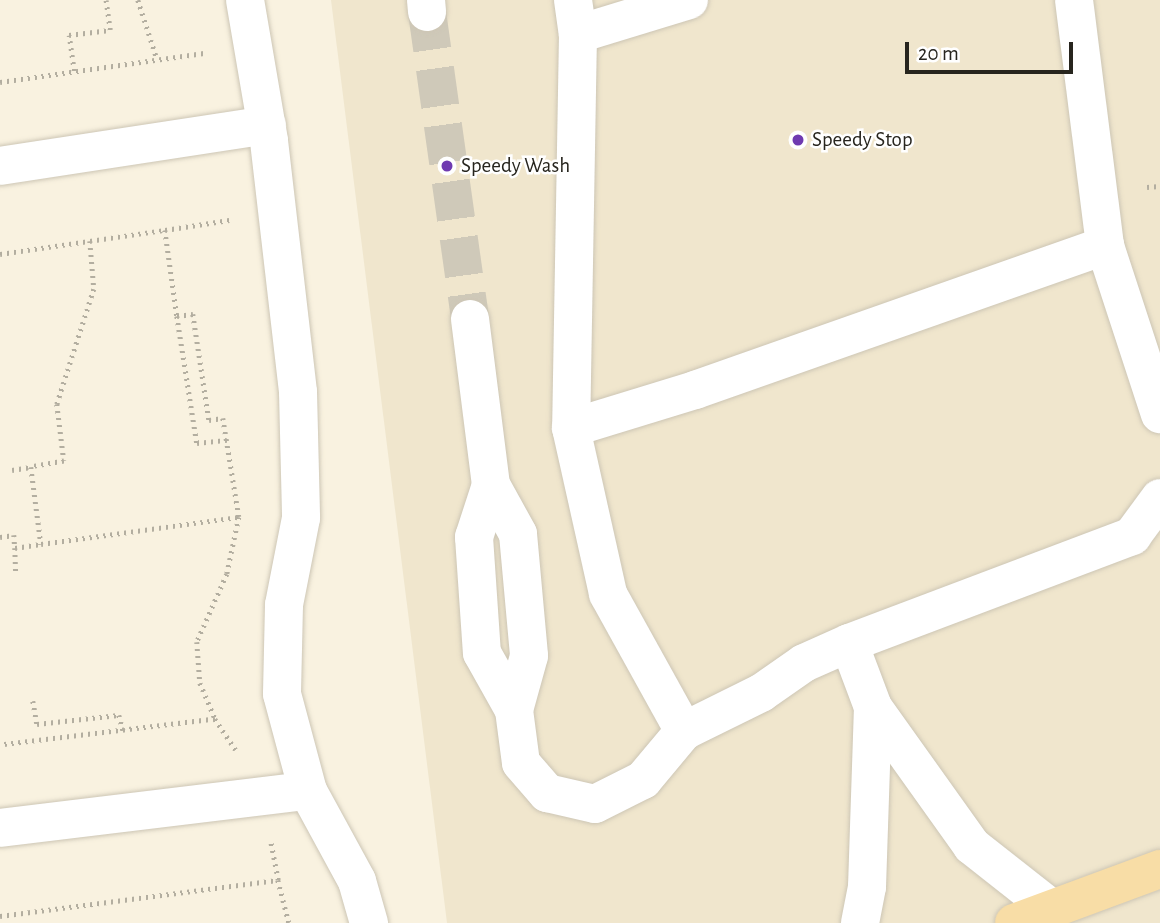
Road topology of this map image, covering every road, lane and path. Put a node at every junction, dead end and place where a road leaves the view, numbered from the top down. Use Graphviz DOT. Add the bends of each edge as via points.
graph roads {
  1 [pos="106,0"];
  2 [pos="138,0"];
  3 [pos="246,0"];
  4 [pos="689,0"];
  5 [pos="1074,0"];
  6 [pos="576,17"];
  7 [pos="206,52"];
  8 [pos="157,59"];
  9 [pos="74,71"];
  10 [pos="0,82"];
  11 [pos="267,125"];
  12 [pos="0,166"];
  13 [pos="242,219"];
  14 [pos="164,230"];
  15 [pos="89,241"];
  16 [pos="1105,246"];
  17 [pos="0,254"];
  18 [pos="177,316"];
  19 [pos="470,319"];
  20 [pos="1160,414"];
  21 [pos="571,429"];
  22 [pos="227,440"];
  23 [pos="31,467"];
  24 [pos="12,470"];
  25 [pos="1160,498"];
  26 [pos="239,517"];
  27 [pos="0,537"];
  28 [pos="41,544"];
  29 [pos="15,548"];
  30 [pos="16,573"];
  31 [pos="849,643"];
  32 [pos="33,701"];
  33 [pos="873,706"];
  34 [pos="215,719"];
  35 [pos="123,730"];
  36 [pos="684,731"];
  37 [pos="0,746"];
  38 [pos="242,760"];
  39 [pos="308,791"];
  40 [pos="0,828"];
  41 [pos="269,832"];
  42 [pos="1160,869"];
  43 [pos="278,880"];
  44 [pos="1052,909"];
  45 [pos="0,916"];
  46 [pos="289,923"];
  47 [pos="369,923"];
  48 [pos="860,923"];
  49 [pos="1014,923"];
  1 -- 9 [label="path" via="110,30 69,35"];
  2 -- 8 [label="path"];
  3 -- 11 [label="lane"];
  4 -- 6 [label="lane"];
  5 -- 16 [label="lane"];
  6 -- 21 [label="lane"];
  7 -- 8 [label="path"];
  8 -- 9 [label="path"];
  9 -- 10 [label="path"];
  11 -- 12 [label="lane"];
  11 -- 39 [label="lane" via="299,392 301,518 284,605 282,694"];
  13 -- 14 [label="path"];
  14 -- 15 [label="path"];
  14 -- 18 [label="path"];
  15 -- 17 [label="path"];
  15 -- 23 [label="path" via="94,289 57,404 64,461"];
  16 -- 20 [label="lane"];
  16 -- 21 [label="lane"];
  18 -- 22 [label="path" via="197,443"];
  18 -- 22 [label="path" via="193,314 209,420 223,418"];
  19 -- 36 [label="lane" via="491,485 474,537 482,653 514,710 521,763 547,793 595,804 643,780"];
  21 -- 36 [label="lane" via="608,594"];
  22 -- 26 [label="path"];
  23 -- 24 [label="path"];
  23 -- 28 [label="path"];
  25 -- 31 [label="lane" via="1132,536"];
  26 -- 28 [label="path"];
  26 -- 34 [label="path" via="228,574 197,642 200,683"];
  27 -- 29 [label="path" via="14,535"];
  28 -- 29 [label="path"];
  29 -- 30 [label="path"];
  31 -- 33 [label="lane"];
  31 -- 36 [label="lane" via="804,663 761,692"];
  32 -- 35 [label="path" via="37,724 119,715"];
  33 -- 44 [label="lane" via="972,846"];
  33 -- 48 [label="lane" via="867,887"];
  34 -- 35 [label="path"];
  34 -- 38 [label="path"];
  35 -- 37 [label="path"];
  39 -- 40 [label="lane"];
  39 -- 47 [label="lane" via="357,881"];
  41 -- 43 [label="path"];
  42 -- 44 [label="main road"];
  43 -- 45 [label="path"];
  43 -- 46 [label="path"];
  44 -- 49 [label="main road"];
}
